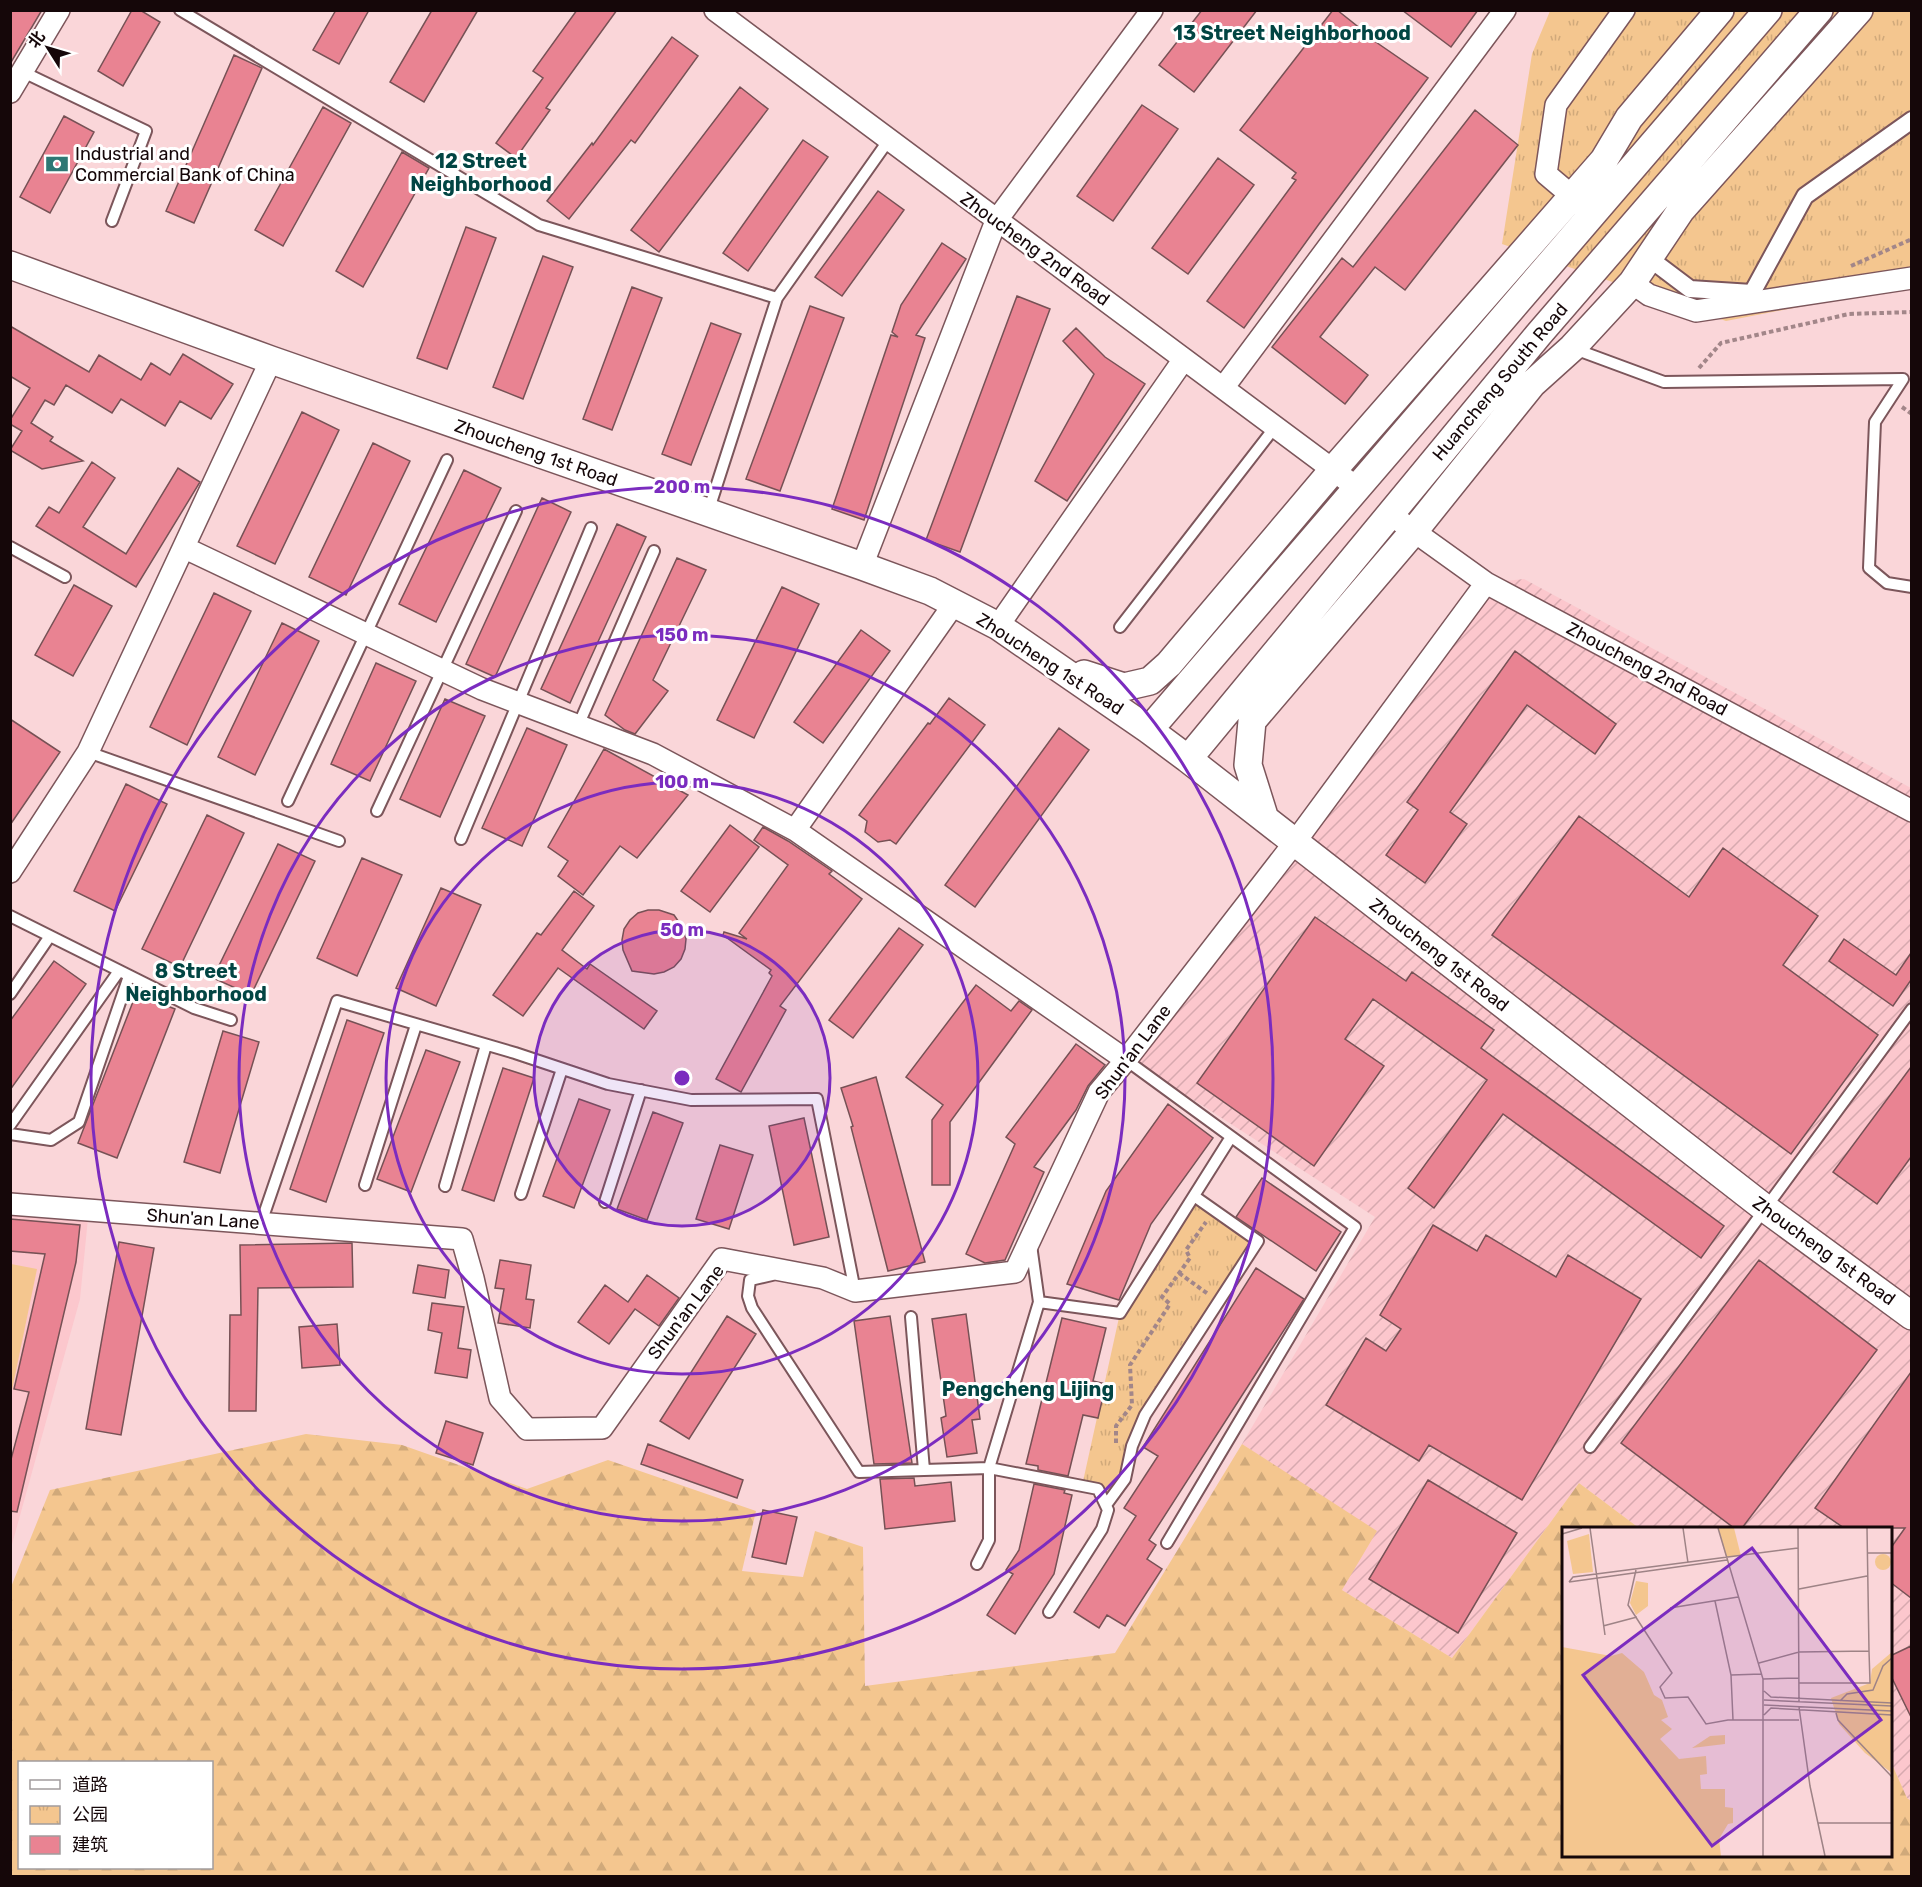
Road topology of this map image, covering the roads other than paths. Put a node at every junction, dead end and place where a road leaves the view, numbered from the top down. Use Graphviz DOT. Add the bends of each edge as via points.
graph roads {
  1 [pos="59,10"];
  2 [pos="180,10"];
  3 [pos="715,10"];
  4 [pos="1152,10"];
  5 [pos="1505,10"];
  6 [pos="1624,10"];
  7 [pos="1720,10"];
  8 [pos="1768,10"];
  9 [pos="1819,10"];
  10 [pos="1859,10"];
  11 [pos="23,72"];
  12 [pos="10,92"];
  13 [pos="1911,120"];
  14 [pos="888,141"];
  15 [pos="1572,196"];
  16 [pos="112,221"];
  17 [pos="996,221"];
  18 [pos="1648,258"];
  19 [pos="10,265"];
  20 [pos="1911,278"];
  21 [pos="1632,283"];
  22 [pos="777,298"];
  23 [pos="1572,348"];
  24 [pos="271,360"];
  25 [pos="1184,360"];
  26 [pos="1223,388"];
  27 [pos="1275,427"];
  28 [pos="447,460"];
  29 [pos="1333,470"];
  30 [pos="1356,487"];
  31 [pos="516,511"];
  32 [pos="708,513"];
  33 [pos="1391,514"];
  34 [pos="591,528"];
  35 [pos="1414,531"];
  36 [pos="10,547"];
  37 [pos="185,548"];
  38 [pos="654,551"];
  39 [pos="862,566"];
  40 [pos="64,578"];
  41 [pos="1486,583"];
  42 [pos="1911,587"];
  43 [pos="954,604"];
  44 [pos="998,626"];
  45 [pos="1120,627"];
  46 [pos="366,634"];
  47 [pos="1054,664"];
  48 [pos="441,669"];
  49 [pos="518,702"];
  50 [pos="578,726"];
  51 [pos="1149,730"];
  52 [pos="88,752"];
  53 [pos="1188,759"];
  54 [pos="288,801"];
  55 [pos="377,811"];
  56 [pos="1911,811"];
  57 [pos="1265,819"];
  58 [pos="795,830"];
  59 [pos="461,839"];
  60 [pos="339,841"];
  61 [pos="1295,842"];
  62 [pos="10,872"];
  63 [pos="10,916"];
  64 [pos="50,936"];
  65 [pos="124,973"];
  66 [pos="10,994"];
  67 [pos="1911,1009"];
  68 [pos="231,1020"];
  69 [pos="416,1025"];
  70 [pos="486,1045"];
  71 [pos="1126,1060"];
  72 [pos="562,1069"];
  73 [pos="640,1090"];
  74 [pos="10,1125"];
  75 [pos="10,1134"];
  76 [pos="1231,1137"];
  77 [pos="365,1185"];
  78 [pos="445,1186"];
  79 [pos="521,1194"];
  80 [pos="1194,1196"];
  81 [pos="604,1202"];
  82 [pos="10,1204"];
  83 [pos="1766,1209"];
  84 [pos="261,1223"];
  85 [pos="1030,1240"];
  86 [pos="795,1273"];
  87 [pos="855,1291"];
  88 [pos="1039,1302"];
  89 [pos="1911,1316"];
  90 [pos="911,1317"];
  91 [pos="1590,1447"];
  92 [pos="988,1468"];
  93 [pos="924,1470"];
  94 [pos="1106,1505"];
  95 [pos="1167,1543"];
  96 [pos="977,1564"];
  97 [pos="1049,1612"];
  1 -- 11 [label="street"];
  2 -- 22 [label="lane" via="539,225"];
  3 -- 14 [label="street, Zhoucheng 2nd Road"];
  4 -- 17 [label="street"];
  5 -- 26 [label="street"];
  6 -- 15 [label="street" via="1556,105 1546,174"];
  7 -- 15 [label="street" via="1629,118 1604,160"];
  8 -- 30 [label="street"];
  9 -- 33 [label="street, Huancheng South Road" via="1539,333"];
  10 -- 18 [label="street" via="1682,210"];
  11 -- 12 [label="street"];
  11 -- 16 [label="lane" via="146,131"];
  13 -- 18 [label="street" via="1805,196 1752,293 1690,289"];
  14 -- 17 [label="street, Zhoucheng 2nd Road"];
  14 -- 22 [label="lane"];
  15 -- 29 [label="street"];
  17 -- 25 [label="street, Zhoucheng 2nd Road"];
  17 -- 39 [label="street"];
  18 -- 21 [label="street"];
  19 -- 24 [label="street, Zhoucheng 1st Road"];
  20 -- 21 [label="street" via="1696,311 1649,295"];
  21 -- 23 [label="street"];
  22 -- 32 [label="lane"];
  23 -- 35 [label="street" via="1532,384"];
  23 -- 42 [label="lane" via="1664,382 1903,379 1875,422 1869,568 1887,583"];
  24 -- 32 [label="street, Zhoucheng 1st Road"];
  24 -- 37 [label="street"];
  25 -- 26 [label="street, Zhoucheng 2nd Road"];
  25 -- 44 [label="street"];
  26 -- 27 [label="street, Zhoucheng 2nd Road"];
  27 -- 29 [label="street, Zhoucheng 2nd Road"];
  27 -- 45 [label="lane"];
  28 -- 46 [label="lane"];
  29 -- 30 [label="street, Zhoucheng 2nd Road"];
  29 -- 47 [label="street" via="1169,664 1150,681 1124,687"];
  30 -- 51 [label="street"];
  31 -- 48 [label="lane"];
  32 -- 39 [label="street, Zhoucheng 1st Road"];
  33 -- 35 [label="street, Zhoucheng 2nd Road"];
  33 -- 53 [label="street, Huancheng South Road"];
  34 -- 49 [label="lane"];
  35 -- 41 [label="street, Zhoucheng 2nd Road"];
  35 -- 57 [label="street" via="1252,722 1248,765"];
  36 -- 40 [label="lane"];
  37 -- 46 [label="street"];
  37 -- 52 [label="street"];
  38 -- 50 [label="lane"];
  39 -- 43 [label="street, Zhoucheng 1st Road"];
  41 -- 56 [label="street, Zhoucheng 2nd Road"];
  41 -- 61 [label="street, Shun'an Lane"];
  43 -- 44 [label="street, Zhoucheng 1st Road"];
  43 -- 58 [label="street"];
  44 -- 47 [label="street, Zhoucheng 1st Road"];
  46 -- 48 [label="street"];
  46 -- 54 [label="lane"];
  47 -- 51 [label="street, Zhoucheng 1st Road"];
  48 -- 49 [label="street"];
  48 -- 55 [label="lane"];
  49 -- 50 [label="street"];
  49 -- 59 [label="lane"];
  50 -- 58 [label="street" via="653,754"];
  51 -- 53 [label="street, Zhoucheng 1st Road"];
  52 -- 60 [label="lane"];
  52 -- 62 [label="street"];
  53 -- 57 [label="street, Zhoucheng 1st Road"];
  57 -- 61 [label="street, Zhoucheng 1st Road"];
  58 -- 71 [label="street"];
  61 -- 71 [label="street, Shun'an Lane"];
  61 -- 83 [label="street, Zhoucheng 1st Road"];
  63 -- 64 [label="lane"];
  64 -- 65 [label="lane"];
  64 -- 66 [label="lane"];
  65 -- 68 [label="lane" via="194,1008"];
  65 -- 74 [label="lane"];
  65 -- 75 [label="lane" via="79,1122 51,1140"];
  67 -- 83 [label="lane"];
  69 -- 70 [label="lane"];
  69 -- 77 [label="lane"];
  69 -- 84 [label="lane" via="337,1001"];
  70 -- 72 [label="lane"];
  70 -- 78 [label="lane"];
  71 -- 76 [label="lane"];
  71 -- 85 [label="street, Shun'an Lane" via="1099,1092"];
  72 -- 73 [label="lane"];
  72 -- 79 [label="lane"];
  73 -- 81 [label="lane"];
  73 -- 87 [label="lane" via="691,1100 817,1099"];
  76 -- 80 [label="lane"];
  76 -- 95 [label="lane" via="1355,1227"];
  80 -- 88 [label="lane" via="1120,1313"];
  80 -- 94 [label="lane" via="1258,1240 1145,1415 1132,1446 1125,1479"];
  82 -- 84 [label="street, Shun'an Lane"];
  83 -- 89 [label="street, Zhoucheng 1st Road"];
  83 -- 91 [label="lane"];
  84 -- 86 [label="street, Shun'an Lane" via="462,1239 500,1398 527,1429 602,1428 722,1259"];
  85 -- 87 [label="street, Shun'an Lane" via="1015,1272"];
  85 -- 88 [label="lane"];
  86 -- 87 [label="street, Shun'an Lane" via="823,1278"];
  86 -- 93 [label="lane" via="750,1280 748,1296 752,1308 859,1472"];
  88 -- 92 [label="lane"];
  90 -- 93 [label="lane"];
  92 -- 93 [label="lane"];
  92 -- 94 [label="lane" via="1098,1490"];
  92 -- 96 [label="lane" via="989,1540"];
  94 -- 97 [label="lane" via="1102,1529"];
}
